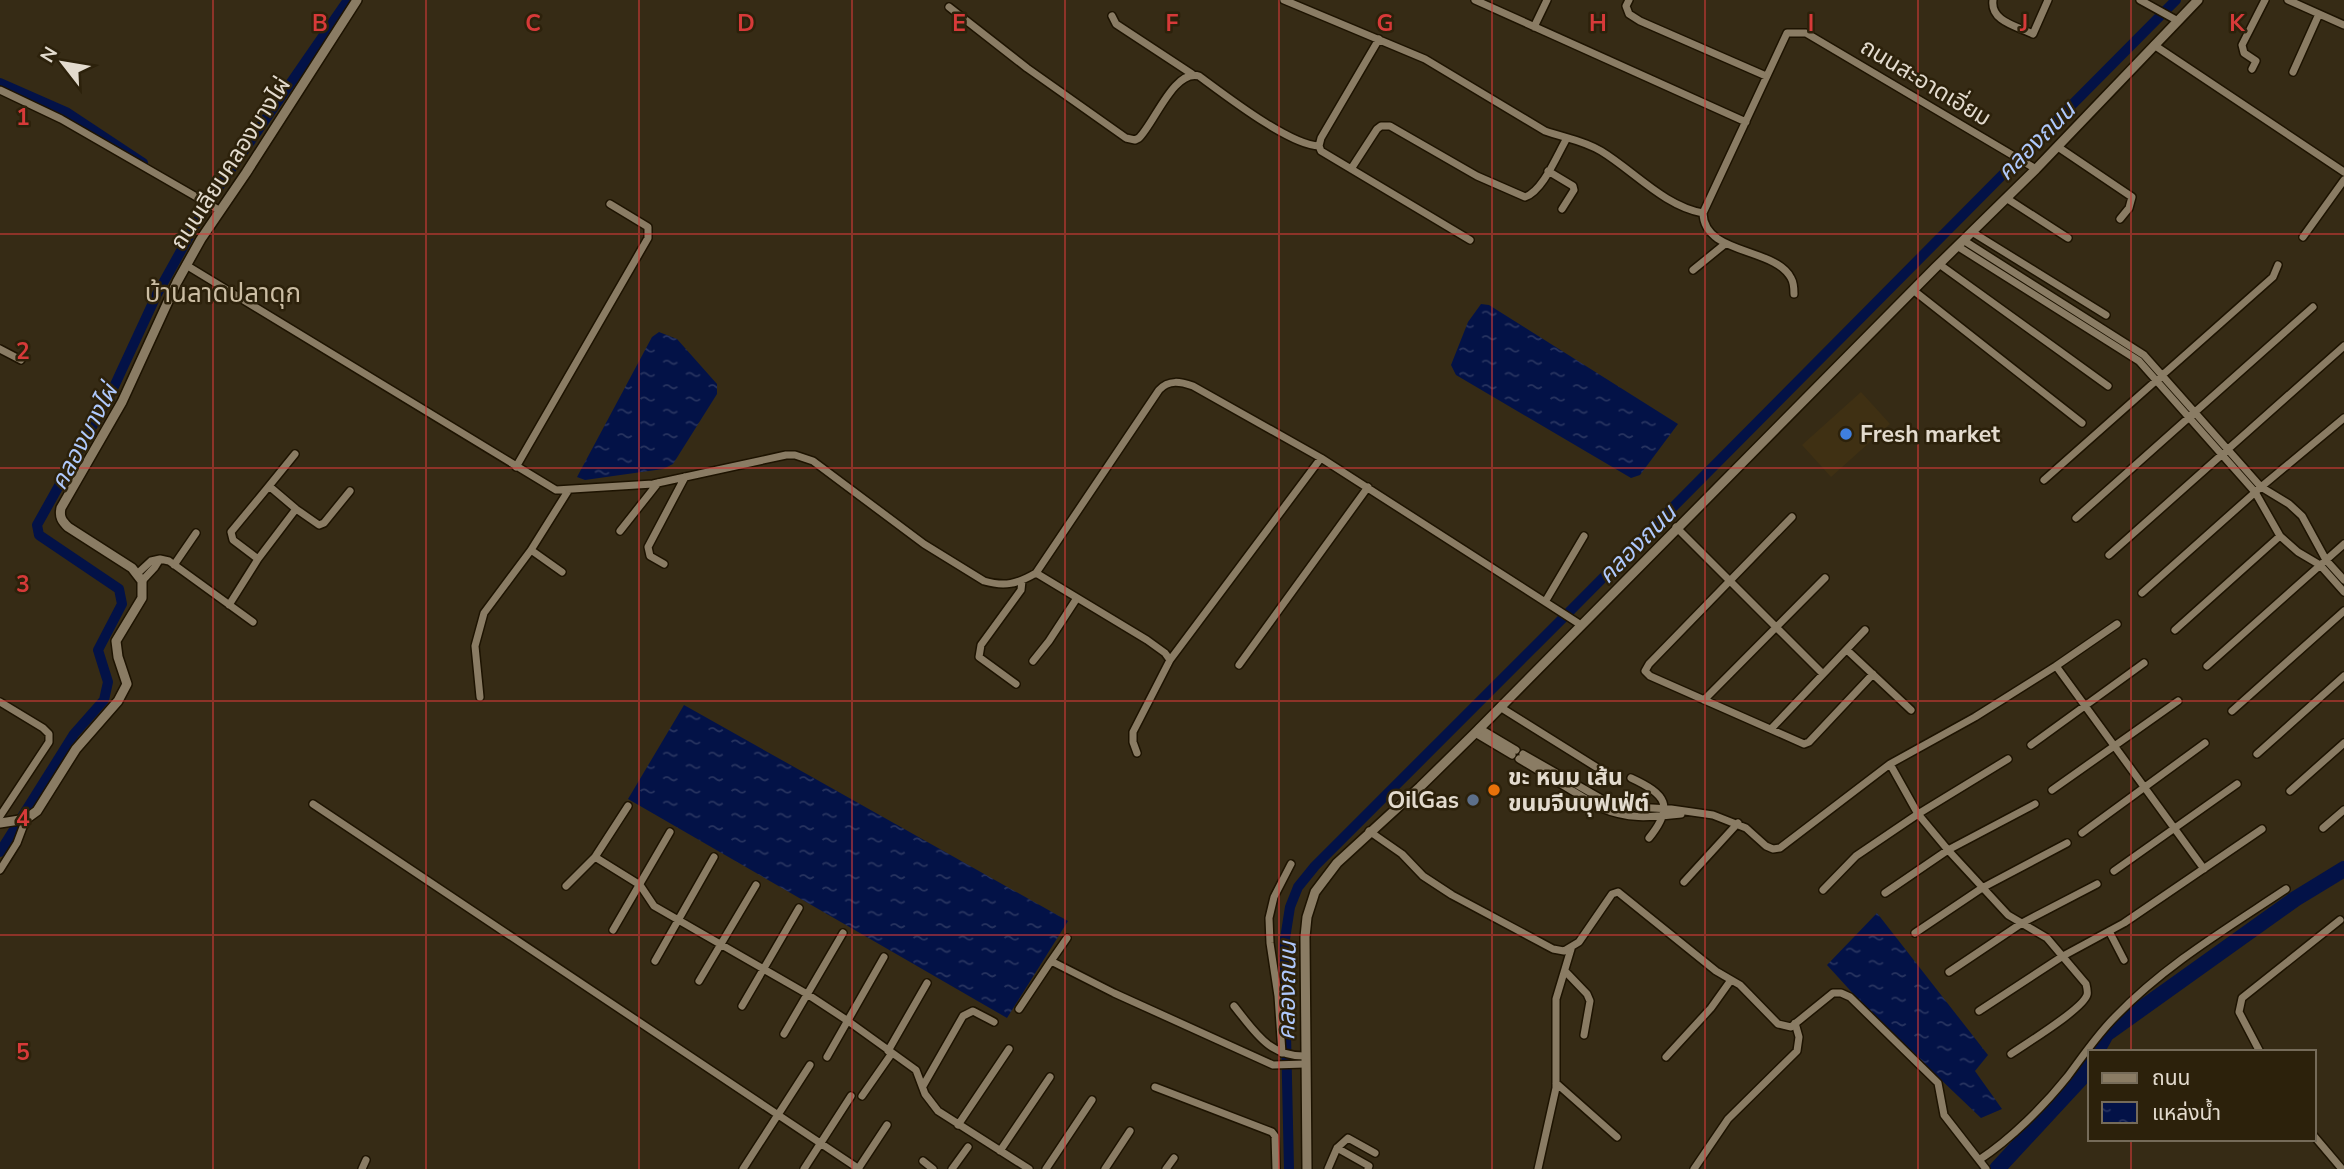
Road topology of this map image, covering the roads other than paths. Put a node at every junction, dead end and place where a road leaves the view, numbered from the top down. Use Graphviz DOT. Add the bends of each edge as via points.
graph roads {
  1 [pos="357,0"];
  2 [pos="1284,0"];
  3 [pos="1475,0"];
  4 [pos="1546,0"];
  5 [pos="1629,0"];
  6 [pos="1993,0"];
  7 [pos="2048,0"];
  8 [pos="2140,0"];
  9 [pos="2198,0"];
  10 [pos="2266,0"];
  11 [pos="2288,0"];
  12 [pos="948,7"];
  13 [pos="2319,14"];
  14 [pos="1112,16"];
  15 [pos="2174,19"];
  16 [pos="2344,25"];
  17 [pos="1534,27"];
  18 [pos="1379,40"];
  19 [pos="2154,46"];
  20 [pos="2252,69"];
  21 [pos="2293,72"];
  22 [pos="1193,75"];
  23 [pos="1766,76"];
  24 [pos="0,90"];
  25 [pos="1746,122"];
  26 [pos="1567,138"];
  27 [pos="1319,146"];
  28 [pos="2058,147"];
  29 [pos="1351,169"];
  30 [pos="2036,170"];
  31 [pos="1548,171"];
  32 [pos="2344,172"];
  33 [pos="2344,180"];
  34 [pos="2006,198"];
  35 [pos="610,204"];
  36 [pos="216,208"];
  37 [pos="1562,209"];
  38 [pos="1703,213"];
  39 [pos="2120,219"];
  40 [pos="1972,232"];
  41 [pos="2303,237"];
  42 [pos="2068,239"];
  43 [pos="1470,240"];
  44 [pos="1960,243"];
  45 [pos="1726,244"];
  46 [pos="1939,264"];
  47 [pos="186,265"];
  48 [pos="2278,265"];
  49 [pos="1693,270"];
  50 [pos="1913,290"];
  51 [pos="1794,294"];
  52 [pos="2313,307"];
  53 [pos="2106,315"];
  54 [pos="2344,346"];
  55 [pos="0,349"];
  56 [pos="21,360"];
  57 [pos="2159,378"];
  58 [pos="2108,386"];
  59 [pos="2192,415"];
  60 [pos="2344,418"];
  61 [pos="2082,423"];
  62 [pos="2225,452"];
  63 [pos="295,454"];
  64 [pos="1321,458"];
  65 [pos="516,467"];
  66 [pos="685,477"];
  67 [pos="2045,480"];
  68 [pos="658,483"];
  69 [pos="269,486"];
  70 [pos="1368,487"];
  71 [pos="2258,489"];
  72 [pos="350,491"];
  73 [pos="568,491"];
  74 [pos="296,509"];
  75 [pos="1792,517"];
  76 [pos="2076,518"];
  77 [pos="1676,527"];
  78 [pos="620,531"];
  79 [pos="196,533"];
  80 [pos="1584,536"];
  81 [pos="2280,536"];
  82 [pos="2344,544"];
  83 [pos="531,550"];
  84 [pos="2109,555"];
  85 [pos="258,559"];
  86 [pos="2323,562"];
  87 [pos="664,564"];
  88 [pos="174,565"];
  89 [pos="562,572"];
  90 [pos="1036,573"];
  91 [pos="140,577"];
  92 [pos="1825,578"];
  93 [pos="1729,580"];
  94 [pos="2344,580"];
  95 [pos="1022,581"];
  96 [pos="2344,592"];
  97 [pos="2142,593"];
  98 [pos="1077,598"];
  99 [pos="1545,602"];
  100 [pos="229,605"];
  101 [pos="2344,611"];
  102 [pos="253,622"];
  103 [pos="1577,622"];
  104 [pos="2117,624"];
  105 [pos="1776,628"];
  106 [pos="1865,630"];
  107 [pos="2175,630"];
  108 [pos="1847,650"];
  109 [pos="1170,660"];
  110 [pos="1033,661"];
  111 [pos="2144,663"];
  112 [pos="1239,664"];
  113 [pos="2056,666"];
  114 [pos="2207,666"];
  115 [pos="1823,674"];
  116 [pos="1873,674"];
  117 [pos="2344,676"];
  118 [pos="1016,684"];
  119 [pos="480,697"];
  120 [pos="1704,700"];
  121 [pos="2178,701"];
  122 [pos="0,702"];
  123 [pos="2084,705"];
  124 [pos="1500,707"];
  125 [pos="1911,710"];
  126 [pos="2232,711"];
  127 [pos="1771,729"];
  128 [pos="1477,730"];
  129 [pos="2205,743"];
  130 [pos="2344,743"];
  131 [pos="2031,745"];
  132 [pos="2113,748"];
  133 [pos="1137,753"];
  134 [pos="2257,754"];
  135 [pos="2008,759"];
  136 [pos="1890,764"];
  137 [pos="1597,767"];
  138 [pos="1631,778"];
  139 [pos="2237,784"];
  140 [pos="2144,787"];
  141 [pos="2052,790"];
  142 [pos="2290,791"];
  143 [pos="313,804"];
  144 [pos="2035,804"];
  145 [pos="628,806"];
  146 [pos="2344,810"];
  147 [pos="1664,812"];
  148 [pos="1919,814"];
  149 [pos="0,816"];
  150 [pos="24,819"];
  151 [pos="0,823"];
  152 [pos="1738,823"];
  153 [pos="2323,828"];
  154 [pos="2174,829"];
  155 [pos="2262,829"];
  156 [pos="1369,831"];
  157 [pos="670,832"];
  158 [pos="2082,832"];
  159 [pos="1649,838"];
  160 [pos="2067,843"];
  161 [pos="1948,850"];
  162 [pos="595,857"];
  163 [pos="714,857"];
  164 [pos="1291,864"];
  165 [pos="2204,869"];
  166 [pos="0,870"];
  167 [pos="2114,871"];
  168 [pos="1684,882"];
  169 [pos="2096,884"];
  170 [pos="640,885"];
  171 [pos="566,886"];
  172 [pos="756,886"];
  173 [pos="1982,888"];
  174 [pos="2286,889"];
  175 [pos="1823,890"];
  176 [pos="1885,893"];
  177 [pos="799,908"];
  178 [pos="678,920"];
  179 [pos="2340,920"];
  180 [pos="2022,923"];
  181 [pos="612,930"];
  182 [pos="2109,931"];
  183 [pos="843,933"];
  184 [pos="1915,933"];
  185 [pos="1067,938"];
  186 [pos="720,945"];
  187 [pos="1571,948"];
  188 [pos="2063,956"];
  189 [pos="884,957"];
  190 [pos="2124,960"];
  191 [pos="655,961"];
  192 [pos="1051,961"];
  193 [pos="763,970"];
  194 [pos="1565,971"];
  195 [pos="1949,972"];
  196 [pos="1731,980"];
  197 [pos="699,981"];
  198 [pos="927,983"];
  199 [pos="807,994"];
  200 [pos="742,1006"];
  201 [pos="1234,1006"];
  202 [pos="1019,1009"];
  203 [pos="1979,1011"];
  204 [pos="848,1021"];
  205 [pos="994,1023"];
  206 [pos="1795,1023"];
  207 [pos="784,1034"];
  208 [pos="1584,1035"];
  209 [pos="1009,1049"];
  210 [pos="2259,1050"];
  211 [pos="890,1052"];
  212 [pos="2011,1054"];
  213 [pos="1284,1055"];
  214 [pos="827,1057"];
  215 [pos="1666,1057"];
  216 [pos="1303,1060"];
  217 [pos="810,1065"];
  218 [pos="1050,1077"];
  219 [pos="1556,1083"];
  220 [pos="923,1086"];
  221 [pos="1155,1087"];
  222 [pos="862,1096"];
  223 [pos="851,1097"];
  224 [pos="1092,1100"];
  225 [pos="778,1115"];
  226 [pos="887,1125"];
  227 [pos="958,1125"];
  228 [pos="1130,1130"];
  229 [pos="1617,1136"];
  230 [pos="2316,1138"];
  231 [pos="821,1143"];
  232 [pos="968,1147"];
  233 [pos="1337,1148"];
  234 [pos="1000,1151"];
  235 [pos="1375,1153"];
  236 [pos="1174,1158"];
  237 [pos="366,1160"];
  238 [pos="923,1161"];
  239 [pos="1983,1165"];
  240 [pos="362,1169"];
  241 [pos="743,1169"];
  242 [pos="804,1169"];
  243 [pos="858,1169"];
  244 [pos="933,1169"];
  245 [pos="952,1169"];
  246 [pos="1029,1169"];
  247 [pos="1046,1169"];
  248 [pos="1105,1169"];
  249 [pos="1166,1169"];
  250 [pos="1276,1169"];
  251 [pos="1307,1169"];
  252 [pos="1328,1169"];
  253 [pos="1368,1169"];
  254 [pos="1538,1169"];
  255 [pos="1694,1169"];
  256 [pos="2342,1169"];
  1 -- 36 [label="street, ถนนเลียบคลองบางไผ่" via="246,173"];
  2 -- 18 [label="street"];
  3 -- 17 [label="street"];
  4 -- 17 [label="street"];
  5 -- 23 [label="street" via="1629,14 1640,21"];
  6 -- 7 [label="street" via="1995,16 2033,34"];
  8 -- 15 [label="street"];
  9 -- 15 [label="street"];
  10 -- 20 [label="street" via="2242,45 2244,53 2256,61"];
  11 -- 13 [label="street"];
  12 -- 22 [label="street" via="1126,138 1139,138 1180,80"];
  13 -- 16 [label="street"];
  13 -- 21 [label="street"];
  14 -- 22 [label="street" via="1116,24"];
  15 -- 19 [label="street"];
  17 -- 25 [label="street"];
  18 -- 26 [label="street" via="1425,59 1545,131"];
  18 -- 27 [label="street"];
  19 -- 28 [label="street"];
  19 -- 32 [label="street"];
  22 -- 27 [label="street" via="1290,136"];
  23 -- 25 [label="street"];
  23 -- 30 [label="street, ถนนสะอาดเอี่ยม" via="1787,33 1806,33"];
  24 -- 36 [label="street" via="61,119"];
  25 -- 38 [label="street"];
  26 -- 31 [label="street"];
  26 -- 38 [label="street" via="1600,150 1681,207"];
  27 -- 29 [label="street"];
  28 -- 30 [label="street"];
  28 -- 39 [label="street" via="2132,197"];
  29 -- 31 [label="street" via="1381,125 1403,132 1478,176 1525,197 1539,188"];
  29 -- 43 [label="street"];
  30 -- 34 [label="street"];
  31 -- 37 [label="street" via="1573,186"];
  33 -- 41 [label="street"];
  34 -- 40 [label="street"];
  34 -- 42 [label="street"];
  35 -- 65 [label="street" via="648,227 648,238"];
  36 -- 47 [label="street, ถนนเลียบคลองบางไผ่"];
  38 -- 45 [label="street" via="1706,227"];
  40 -- 44 [label="street"];
  40 -- 53 [label="street"];
  44 -- 46 [label="street"];
  44 -- 57 [label="street" via="2120,344"];
  45 -- 49 [label="street"];
  45 -- 51 [label="street" via="1782,267 1790,276"];
  46 -- 50 [label="street"];
  46 -- 58 [label="street"];
  47 -- 65 [label="street"];
  47 -- 91 [label="street, ถนนเลียบคลองบางไผ่" via="122,402 60,514 68,527"];
  48 -- 57 [label="street" via="2273,277"];
  50 -- 61 [label="street"];
  50 -- 77 [label="street"];
  52 -- 59 [label="street"];
  54 -- 62 [label="street"];
  55 -- 56 [label="street"];
  57 -- 59 [label="street"];
  57 -- 67 [label="street"];
  59 -- 62 [label="street"];
  59 -- 76 [label="street"];
  60 -- 71 [label="street"];
  62 -- 71 [label="street"];
  62 -- 84 [label="street"];
  63 -- 69 [label="street"];
  64 -- 70 [label="street"];
  64 -- 90 [label="street" via="1193,386 1180,381 1164,384"];
  64 -- 109 [label="street"];
  65 -- 73 [label="street" via="556,490"];
  66 -- 68 [label="street"];
  66 -- 87 [label="street" via="648,547 650,556"];
  66 -- 95 [label="street" via="786,455 804,457 924,544 984,581 1007,586"];
  68 -- 73 [label="street"];
  68 -- 78 [label="street"];
  69 -- 74 [label="street"];
  69 -- 85 [label="street" via="231,532 233,540"];
  70 -- 99 [label="street"];
  70 -- 112 [label="street"];
  71 -- 81 [label="street"];
  71 -- 86 [label="street" via="2302,516"];
  71 -- 97 [label="street"];
  72 -- 74 [label="street" via="319,525"];
  73 -- 83 [label="street"];
  74 -- 85 [label="street"];
  75 -- 93 [label="street"];
  77 -- 93 [label="street"];
  77 -- 103 [label="street"];
  79 -- 88 [label="street"];
  80 -- 99 [label="street"];
  81 -- 86 [label="street" via="2298,552"];
  81 -- 107 [label="street"];
  82 -- 86 [label="street"];
  83 -- 89 [label="street"];
  83 -- 119 [label="street" via="480,623 475,646"];
  85 -- 100 [label="street"];
  86 -- 94 [label="street"];
  86 -- 96 [label="street"];
  86 -- 114 [label="street"];
  88 -- 91 [label="street" via="160,559"];
  88 -- 100 [label="street"];
  90 -- 95 [label="street"];
  90 -- 98 [label="street"];
  91 -- 150 [label="street" via="142,598 116,640 125,688 76,749 37,811"];
  92 -- 105 [label="street"];
  93 -- 105 [label="street"];
  93 -- 120 [label="street" via="1645,671"];
  95 -- 118 [label="street" via="1021,590 979,653"];
  98 -- 109 [label="street" via="1147,640"];
  98 -- 110 [label="street"];
  99 -- 103 [label="street"];
  100 -- 102 [label="street"];
  101 -- 126 [label="street"];
  103 -- 124 [label="street"];
  104 -- 113 [label="street"];
  105 -- 115 [label="street"];
  105 -- 120 [label="street"];
  106 -- 108 [label="street"];
  108 -- 115 [label="street"];
  108 -- 116 [label="street"];
  109 -- 133 [label="street" via="1133,732"];
  111 -- 123 [label="street"];
  113 -- 123 [label="street"];
  113 -- 136 [label="street"];
  115 -- 127 [label="street"];
  116 -- 125 [label="street"];
  116 -- 127 [label="street" via="1809,742 1798,743"];
  117 -- 134 [label="street"];
  120 -- 127 [label="street"];
  121 -- 132 [label="street"];
  122 -- 149 [label="street" via="43,729 49,742"];
  123 -- 131 [label="street"];
  123 -- 132 [label="street"];
  124 -- 128 [label="street"];
  124 -- 137 [label="street"];
  128 -- 147 [label="street" via="1614,806"];
  128 -- 156 [label="street"];
  129 -- 140 [label="street"];
  130 -- 142 [label="street"];
  132 -- 140 [label="street"];
  132 -- 141 [label="street"];
  135 -- 148 [label="street"];
  136 -- 148 [label="street"];
  136 -- 152 [label="street" via="1780,848 1766,846"];
  138 -- 147 [label="street" via="1656,792"];
  139 -- 154 [label="street"];
  140 -- 154 [label="street"];
  140 -- 158 [label="street"];
  143 -- 225 [label="street"];
  144 -- 161 [label="street"];
  145 -- 162 [label="street"];
  146 -- 153 [label="street"];
  147 -- 152 [label="street" via="1713,815"];
  147 -- 159 [label="street" via="1663,821"];
  148 -- 161 [label="street"];
  148 -- 175 [label="street" via="1856,856"];
  150 -- 151 [label="street"];
  150 -- 166 [label="street" via="17,843"];
  152 -- 168 [label="street"];
  154 -- 165 [label="street"];
  154 -- 167 [label="street"];
  155 -- 165 [label="street"];
  156 -- 187 [label="street" via="1452,895 1553,950"];
  156 -- 216 [label="street" via="1329,872 1315,892 1307,917"];
  157 -- 170 [label="street"];
  160 -- 173 [label="street"];
  161 -- 173 [label="street"];
  161 -- 176 [label="street"];
  162 -- 170 [label="street"];
  162 -- 171 [label="street"];
  163 -- 178 [label="street"];
  164 -- 213 [label="street" via="1269,918"];
  165 -- 182 [label="street"];
  169 -- 180 [label="street"];
  170 -- 178 [label="street" via="654,905"];
  170 -- 181 [label="street"];
  172 -- 186 [label="street"];
  173 -- 180 [label="street"];
  173 -- 184 [label="street"];
  174 -- 239 [label="street" via="2148,985"];
  177 -- 193 [label="street"];
  178 -- 186 [label="street"];
  178 -- 191 [label="street"];
  179 -- 210 [label="street" via="2242,998 2239,1012"];
  180 -- 188 [label="street" via="2047,938"];
  180 -- 195 [label="street"];
  182 -- 188 [label="street"];
  182 -- 190 [label="street"];
  183 -- 199 [label="street"];
  185 -- 192 [label="street"];
  186 -- 193 [label="street"];
  186 -- 197 [label="street"];
  187 -- 194 [label="street"];
  187 -- 196 [label="street" via="1618,892"];
  188 -- 203 [label="street"];
  188 -- 212 [label="street" via="2086,984 2088,994 2064,1018"];
  189 -- 204 [label="street"];
  192 -- 202 [label="street"];
  192 -- 216 [label="street" via="1281,1066"];
  193 -- 199 [label="street"];
  193 -- 200 [label="street"];
  194 -- 208 [label="street" via="1590,1001"];
  194 -- 219 [label="street" via="1556,999"];
  196 -- 206 [label="street" via="1778,1024"];
  196 -- 215 [label="street"];
  198 -- 211 [label="street"];
  199 -- 204 [label="street"];
  199 -- 207 [label="street"];
  201 -- 213 [label="street" via="1260,1038"];
  204 -- 211 [label="street"];
  204 -- 214 [label="street"];
  205 -- 220 [label="street" via="973,1011 963,1016"];
  206 -- 239 [label="street" via="1833,993 1850,997 1930,1072 1938,1083 1944,1115"];
  206 -- 255 [label="street" via="1797,1051 1733,1114"];
  209 -- 227 [label="street"];
  211 -- 220 [label="street" via="916,1070"];
  211 -- 222 [label="street"];
  213 -- 216 [label="street"];
  216 -- 251 [label="street"];
  217 -- 225 [label="street"];
  218 -- 234 [label="street"];
  219 -- 229 [label="street"];
  219 -- 254 [label="street"];
  220 -- 227 [label="street" via="938,1111"];
  221 -- 250 [label="street" via="1272,1132"];
  223 -- 231 [label="street"];
  224 -- 247 [label="street"];
  225 -- 231 [label="street"];
  225 -- 241 [label="street"];
  226 -- 243 [label="street"];
  227 -- 234 [label="street"];
  228 -- 248 [label="street"];
  230 -- 256 [label="street"];
  231 -- 242 [label="street"];
  231 -- 243 [label="street"];
  232 -- 245 [label="street"];
  233 -- 235 [label="street" via="1348,1138"];
  233 -- 252 [label="street"];
  233 -- 253 [label="street"];
  234 -- 246 [label="street"];
  236 -- 249 [label="street"];
  237 -- 240 [label="street"];
  238 -- 244 [label="street"];
}
